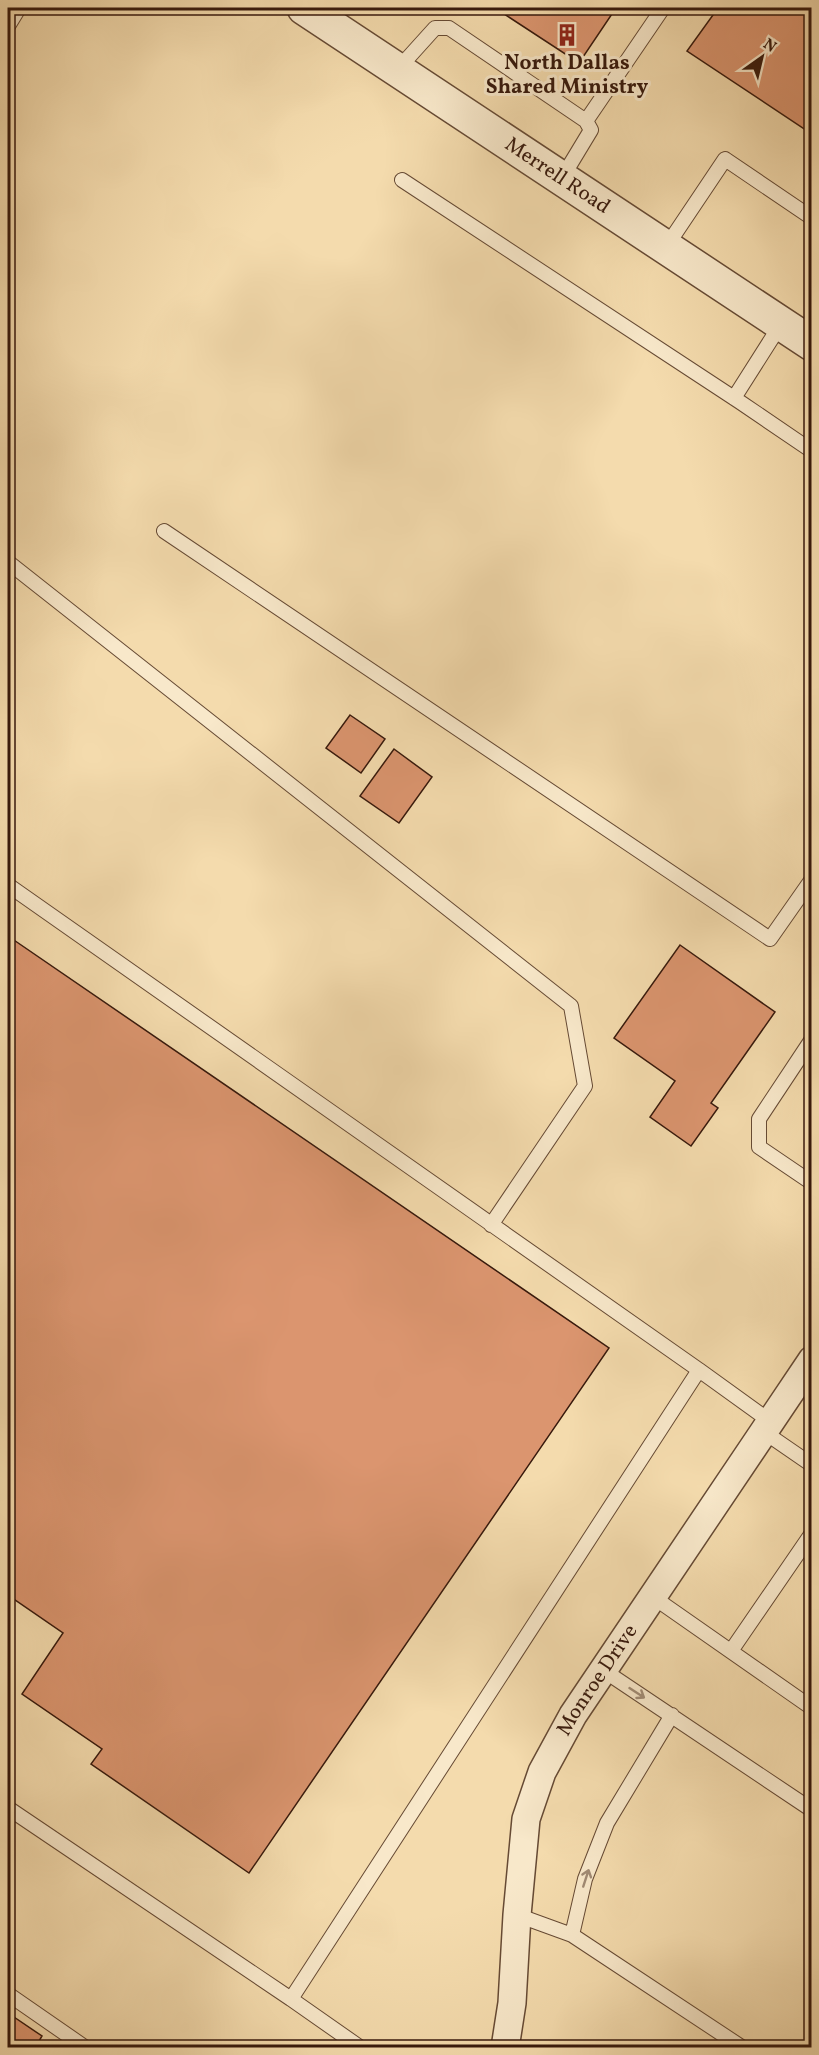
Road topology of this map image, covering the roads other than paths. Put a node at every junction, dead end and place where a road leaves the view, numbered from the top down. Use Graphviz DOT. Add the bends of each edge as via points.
graph roads {
  1 [pos="19,8"];
  2 [pos="304,8"];
  3 [pos="663,8"];
  4 [pos="8,26"];
  5 [pos="398,69"];
  6 [pos="586,121"];
  7 [pos="562,178"];
  8 [pos="402,180"];
  9 [pos="812,218"];
  10 [pos="666,248"];
  11 [pos="781,324"];
  12 [pos="812,344"];
  13 [pos="734,398"];
  14 [pos="812,452"];
  15 [pos="164,531"];
  16 [pos="8,562"];
  17 [pos="812,879"];
  18 [pos="8,885"];
  19 [pos="812,1040"];
  20 [pos="812,1183"];
  21 [pos="491,1225"];
  22 [pos="812,1360"];
  23 [pos="699,1370"];
  24 [pos="767,1427"];
  25 [pos="812,1465"];
  26 [pos="812,1533"];
  27 [pos="652,1597"];
  28 [pos="731,1651"];
  29 [pos="603,1670"];
  30 [pos="812,1708"];
  31 [pos="672,1715"];
  32 [pos="8,1808"];
  33 [pos="812,1810"];
  34 [pos="517,1915"];
  35 [pos="572,1935"];
  36 [pos="8,1994"];
  37 [pos="291,1999"];
  38 [pos="86,2048"];
  39 [pos="361,2048"];
  40 [pos="505,2048"];
  41 [pos="742,2048"];
  1 -- 4 [label="lane"];
  2 -- 5 [label="street, Merrell Road"];
  3 -- 6 [label="lane"];
  5 -- 6 [label="lane" via="435,28 449,28"];
  5 -- 7 [label="street, Merrell Road"];
  6 -- 7 [label="lane" via="591,130"];
  7 -- 10 [label="street, Merrell Road"];
  8 -- 13 [label="lane"];
  9 -- 10 [label="lane" via="725,159"];
  10 -- 11 [label="street, Merrell Road"];
  11 -- 12 [label="street, Merrell Road"];
  11 -- 13 [label="lane"];
  13 -- 14 [label="lane"];
  15 -- 17 [label="lane" via="770,939"];
  16 -- 21 [label="lane" via="571,1006 585,1086"];
  18 -- 21 [label="lane"];
  19 -- 20 [label="lane" via="759,1119 759,1147"];
  21 -- 23 [label="lane"];
  22 -- 24 [label="street, Monroe Drive"];
  23 -- 24 [label="lane"];
  23 -- 37 [label="lane"];
  24 -- 25 [label="lane"];
  24 -- 27 [label="street, Monroe Drive"];
  26 -- 28 [label="lane"];
  27 -- 28 [label="lane"];
  27 -- 29 [label="street, Monroe Drive"];
  28 -- 30 [label="lane"];
  29 -- 31 [label="lane, one-way"];
  29 -- 34 [label="street, Monroe Drive" via="542,1772 526,1819"];
  31 -- 33 [label="lane"];
  35 -- 31 [label="lane, one-way" via="585,1879 607,1823"];
  32 -- 37 [label="lane"];
  34 -- 35 [label="lane"];
  34 -- 40 [label="street, Monroe Drive"];
  35 -- 41 [label="lane"];
  36 -- 38 [label="lane"];
  37 -- 39 [label="lane"];
}
